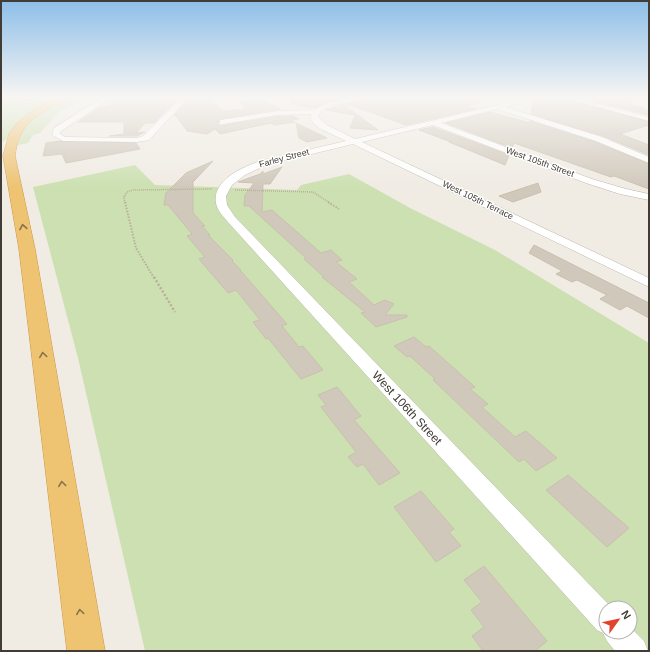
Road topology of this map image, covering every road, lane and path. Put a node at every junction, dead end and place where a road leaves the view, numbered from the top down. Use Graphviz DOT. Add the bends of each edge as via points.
graph roads {
  1 [pos="19,127"];
  2 [pos="60,127"];
  3 [pos="156,127"];
  4 [pos="328,127"];
  5 [pos="410,127"];
  6 [pos="446,127"];
  7 [pos="562,127"];
  8 [pos="354,141"];
  9 [pos="649,160"];
  10 [pos="7,170"];
  11 [pos="223,190"];
  12 [pos="649,197"];
  13 [pos="339,209"];
  14 [pos="649,283"];
  15 [pos="175,312"];
  16 [pos="598,612"];
  17 [pos="624,640"];
  18 [pos="86,651"];
  19 [pos="634,651"];
  1 -- 10 [label="highway" via="13,135 9,148"];
  2 -- 3 [label="street" via="56,130 56,135 63,139 137,140 146,138"];
  4 -- 8 [label="street, West 105th Terrace"];
  5 -- 8 [label="street, Farley Street"];
  6 -- 12 [label="street, West 105th Street" via="589,181"];
  7 -- 9 [label="street" via="599,139"];
  8 -- 11 [label="street, Farley Street" via="257,165 235,177"];
  8 -- 14 [label="street, West 105th Terrace"];
  18 -- 10 [label="highway, one-way" via="25,235"];
  11 -- 13 [label="path" via="313,192"];
  11 -- 15 [label="path" via="144,189 127,192 124,197 136,248"];
  11 -- 16 [label="street, West 106th Street" via="221,202 231,219"];
  17 -- 19 [label="street"];
}
